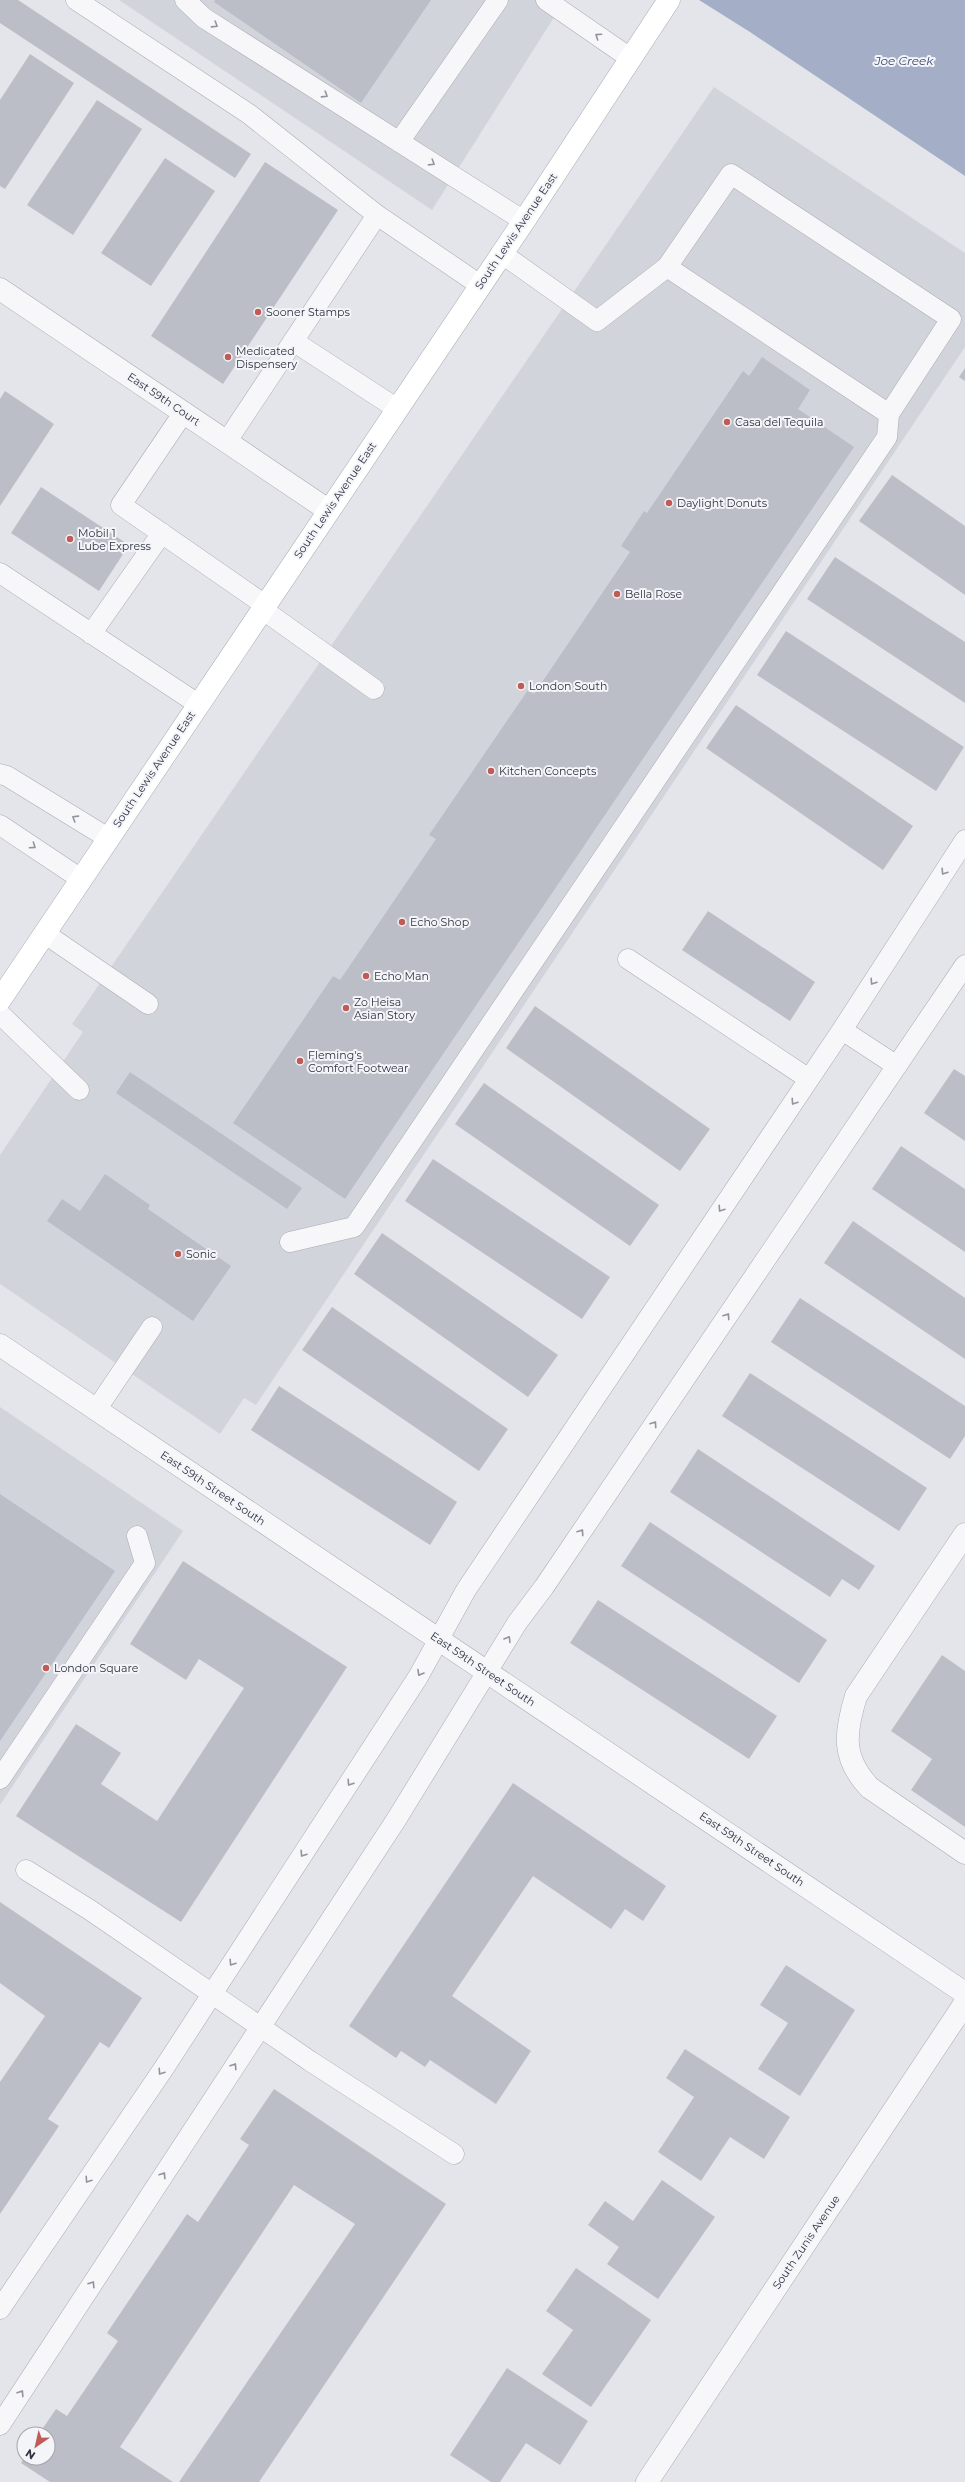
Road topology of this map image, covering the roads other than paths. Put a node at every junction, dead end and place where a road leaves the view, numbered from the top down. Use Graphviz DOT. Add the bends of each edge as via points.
graph roads {
  1 [pos="76,0"];
  2 [pos="185,0"];
  3 [pos="498,0"];
  4 [pos="546,0"];
  5 [pos="669,0"];
  6 [pos="630,58"];
  7 [pos="400,142"];
  8 [pos="377,215"];
  9 [pos="524,221"];
  10 [pos="501,253"];
  11 [pos="667,267"];
  12 [pos="480,285"];
  13 [pos="0,289"];
  14 [pos="293,341"];
  15 [pos="396,408"];
  16 [pos="184,412"];
  17 [pos="889,414"];
  18 [pos="227,441"];
  19 [pos="328,510"];
  20 [pos="162,533"];
  21 [pos="0,573"];
  22 [pos="263,607"];
  23 [pos="92,634"];
  24 [pos="374,689"];
  25 [pos="198,704"];
  26 [pos="0,774"];
  27 [pos="0,825"];
  28 [pos="108,838"];
  29 [pos="965,840"];
  30 [pos="81,879"];
  31 [pos="44,933"];
  32 [pos="628,959"];
  33 [pos="965,965"];
  34 [pos="0,1000"];
  35 [pos="148,1004"];
  36 [pos="0,1014"];
  37 [pos="842,1030"];
  38 [pos="897,1066"];
  39 [pos="808,1080"];
  40 [pos="79,1090"];
  41 [pos="290,1242"];
  42 [pos="152,1327"];
  43 [pos="0,1345"];
  44 [pos="96,1410"];
  45 [pos="965,1534"];
  46 [pos="137,1536"];
  47 [pos="439,1639"];
  48 [pos="488,1672"];
  49 [pos="0,1779"];
  50 [pos="965,1852"];
  51 [pos="26,1870"];
  52 [pos="965,1992"];
  53 [pos="212,1995"];
  54 [pos="965,2003"];
  55 [pos="260,2027"];
  56 [pos="454,2154"];
  57 [pos="0,2309"];
  58 [pos="0,2426"];
  59 [pos="647,2482"];
  1 -- 8 [label="lane" via="249,114"];
  2 -- 7 [label="lane, one-way" via="204,18"];
  3 -- 7 [label="lane"];
  6 -- 4 [label="lane, one-way"];
  5 -- 6 [label="main road, South Lewis Avenue East"];
  6 -- 9 [label="main road, South Lewis Avenue East"];
  7 -- 9 [label="lane, one-way"];
  8 -- 12 [label="lane"];
  8 -- 14 [label="lane"];
  9 -- 10 [label="main road, South Lewis Avenue East"];
  10 -- 11 [label="lane" via="597,321"];
  10 -- 12 [label="main road, South Lewis Avenue East"];
  11 -- 17 [label="lane"];
  11 -- 17 [label="lane" via="731,174 951,319"];
  12 -- 15 [label="main road, South Lewis Avenue East"];
  13 -- 16 [label="street, East 59th Court"];
  14 -- 15 [label="lane"];
  14 -- 18 [label="lane"];
  15 -- 19 [label="main road, South Lewis Avenue East"];
  16 -- 18 [label="street, East 59th Court"];
  16 -- 20 [label="lane" via="121,505"];
  17 -- 41 [label="lane" via="887,437 354,1227"];
  18 -- 19 [label="street, East 59th Court"];
  19 -- 22 [label="main road, South Lewis Avenue East"];
  20 -- 22 [label="lane"];
  20 -- 23 [label="lane"];
  21 -- 23 [label="lane"];
  22 -- 24 [label="lane"];
  22 -- 25 [label="main road, South Lewis Avenue East"];
  23 -- 25 [label="lane"];
  25 -- 28 [label="main road, South Lewis Avenue East"];
  28 -- 26 [label="lane, one-way"];
  27 -- 30 [label="lane, one-way"];
  28 -- 30 [label="main road, South Lewis Avenue East"];
  29 -- 37 [label="lane, one-way"];
  30 -- 31 [label="main road, South Lewis Avenue East"];
  31 -- 34 [label="main road, South Lewis Avenue East"];
  31 -- 35 [label="lane"];
  32 -- 39 [label="lane"];
  33 -- 38 [label="lane"];
  36 -- 40 [label="lane"];
  37 -- 38 [label="lane"];
  37 -- 39 [label="lane"];
  48 -- 38 [label="lane, one-way" via="517,1623 544,1587"];
  39 -- 47 [label="lane, one-way" via="470,1583"];
  42 -- 44 [label="lane"];
  43 -- 44 [label="street, East 59th Street South"];
  44 -- 47 [label="street, East 59th Street South"];
  45 -- 50 [label="street" via="856,1696 848,1721 847,1742 858,1775 870,1788"];
  46 -- 49 [label="lane" via="144,1563"];
  47 -- 48 [label="street, East 59th Street South"];
  47 -- 53 [label="lane, one-way" via="418,1677"];
  48 -- 52 [label="street, East 59th Street South"];
  48 -- 55 [label="lane" via="396,1820"];
  51 -- 53 [label="lane" via="90,1910"];
  53 -- 55 [label="lane"];
  53 -- 57 [label="lane, one-way"];
  54 -- 59 [label="street, South Zunis Avenue"];
  55 -- 56 [label="lane"];
  58 -- 55 [label="lane, one-way"];
}
